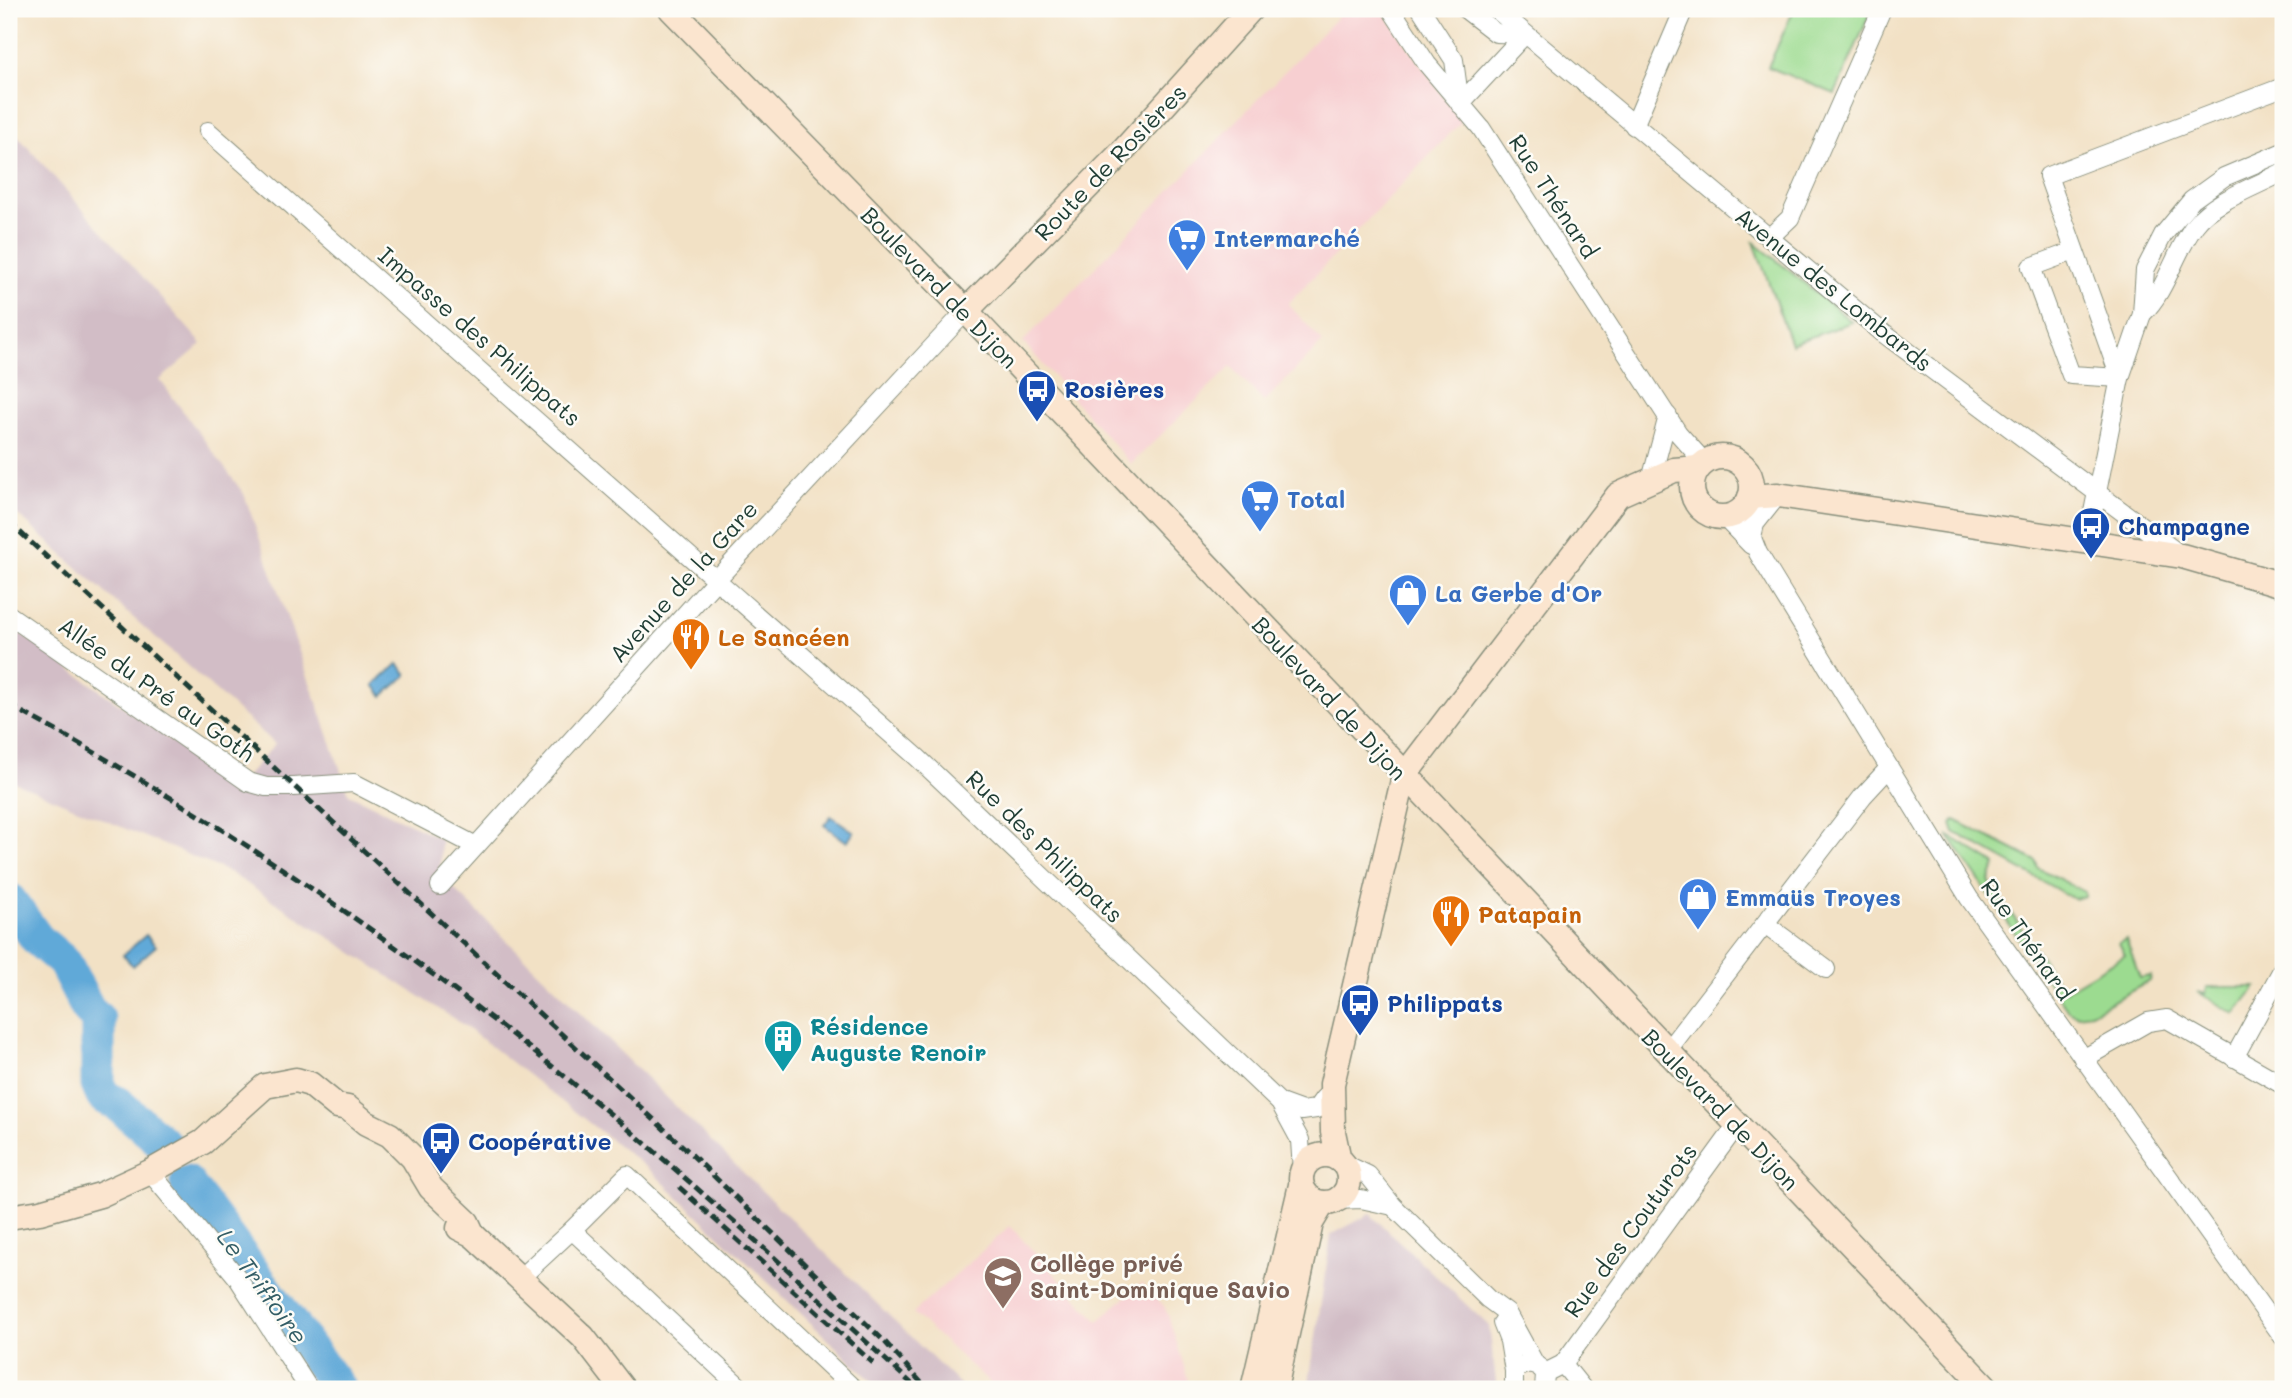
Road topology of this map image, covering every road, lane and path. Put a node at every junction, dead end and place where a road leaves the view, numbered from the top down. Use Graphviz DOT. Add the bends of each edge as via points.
graph roads {
  1 [pos="671,9"];
  2 [pos="1251,9"];
  3 [pos="1391,9"];
  4 [pos="1421,9"];
  5 [pos="1465,9"];
  6 [pos="1496,9"];
  7 [pos="1684,9"];
  8 [pos="1882,9"];
  9 [pos="1525,34"];
  10 [pos="2283,87"];
  11 [pos="1460,104"];
  12 [pos="1634,126"];
  13 [pos="208,131"];
  14 [pos="2283,152"];
  15 [pos="2283,172"];
  16 [pos="1769,238"];
  17 [pos="2074,251"];
  18 [pos="966,311"];
  19 [pos="2142,314"];
  20 [pos="2120,378"];
  21 [pos="1668,416"];
  22 [pos="1701,465"];
  23 [pos="1643,483"];
  24 [pos="2097,492"];
  25 [pos="1692,493"];
  26 [pos="1778,495"];
  27 [pos="1741,500"];
  28 [pos="2087,542"];
  29 [pos="1755,545"];
  30 [pos="2182,556"];
  31 [pos="717,579"];
  32 [pos="2283,585"];
  33 [pos="9,615"];
  34 [pos="1888,769"];
  35 [pos="1404,776"];
  36 [pos="476,846"];
  37 [pos="440,886"];
  38 [pos="1765,924"];
  39 [pos="2283,968"];
  40 [pos="1826,969"];
  41 [pos="1667,1051"];
  42 [pos="2234,1058"];
  43 [pos="2083,1059"];
  44 [pos="2283,1086"];
  45 [pos="1328,1091"];
  46 [pos="1280,1103"];
  47 [pos="1737,1125"];
  48 [pos="1341,1162"];
  49 [pos="1305,1171"];
  50 [pos="150,1172"];
  51 [pos="1330,1202"];
  52 [pos="1393,1206"];
  53 [pos="9,1217"];
  54 [pos="572,1230"];
  55 [pos="520,1278"];
  56 [pos="1488,1299"];
  57 [pos="583,1337"];
  58 [pos="2283,1337"];
  59 [pos="1563,1364"];
  60 [pos="1546,1379"];
  61 [pos="1514,1380"];
  62 [pos="309,1389"];
  63 [pos="623,1389"];
  64 [pos="637,1389"];
  65 [pos="742,1389"];
  66 [pos="854,1389"];
  67 [pos="1253,1389"];
  68 [pos="1275,1389"];
  69 [pos="1583,1389"];
  70 [pos="1988,1389"];
  1 -- 18 [label="street, Boulevard de Dijon"];
  2 -- 18 [label="street, Route de Rosières" via="1124,151"];
  3 -- 11 [label="street, Rue Thénard"];
  4 -- 11 [label="street" via="1454,60"];
  5 -- 9 [label="street" via="1496,33"];
  6 -- 9 [label="street, Avenue des Lombards"];
  7 -- 12 [label="street"];
  8 -- 16 [label="street" via="1790,218"];
  9 -- 11 [label="street"];
  9 -- 12 [label="street, Avenue des Lombards"];
  10 -- 17 [label="street" via="2048,176"];
  11 -- 21 [label="street, Rue Thénard" via="1481,128"];
  12 -- 16 [label="street, Avenue des Lombards"];
  13 -- 31 [label="street, Impasse des Philippats"];
  14 -- 19 [label="street" via="2224,177 2193,200 2164,235 2145,270"];
  15 -- 19 [label="street" via="2236,195 2196,223 2155,302"];
  16 -- 24 [label="street, Avenue des Lombards" via="1884,333"];
  17 -- 20 [label="street"];
  17 -- 20 [label="street" via="2031,267 2071,375"];
  18 -- 31 [label="street, Avenue de la Gare"];
  18 -- 35 [label="street, Boulevard de Dijon"];
  19 -- 20 [label="street"];
  20 -- 24 [label="street"];
  21 -- 22 [label="street, Rue Thénard"];
  21 -- 23 [label="street"];
  22 -- 23 [label="street"];
  22 -- 25 [label="street" via="1692,479"];
  22 -- 27 [label="street" via="1717,457 1741,464"];
  23 -- 25 [label="street"];
  23 -- 35 [label="street" via="1618,495"];
  24 -- 28 [label="street"];
  24 -- 30 [label="street, Avenue des Lombards"];
  25 -- 27 [label="street" via="1709,514"];
  26 -- 27 [label="street, Avenue des Lombards"];
  26 -- 28 [label="street, Avenue des Lombards"];
  26 -- 29 [label="street" via="1755,524"];
  27 -- 29 [label="street, Rue Thénard"];
  28 -- 30 [label="street, Avenue des Lombards"];
  29 -- 34 [label="street, Rue Thénard"];
  30 -- 32 [label="street, Avenue des Lombards"];
  31 -- 36 [label="street, Avenue de la Gare"];
  31 -- 46 [label="street, Rue des Philippats" via="918,758"];
  33 -- 36 [label="street, Allée du Pré au Goth" via="238,777 266,787 354,783"];
  34 -- 38 [label="street"];
  34 -- 43 [label="street, Rue Thénard" via="1969,898"];
  35 -- 41 [label="street, Boulevard de Dijon"];
  35 -- 45 [label="street"];
  36 -- 37 [label="street, Avenue de la Gare"];
  38 -- 40 [label="street"];
  38 -- 41 [label="street"];
  39 -- 42 [label="street"];
  41 -- 47 [label="street, Boulevard de Dijon"];
  42 -- 43 [label="street" via="2167,1019 2148,1021"];
  42 -- 44 [label="street"];
  43 -- 58 [label="street, Rue Thénard"];
  45 -- 46 [label="street" via="1316,1109 1301,1111"];
  45 -- 48 [label="street"];
  45 -- 49 [label="street"];
  46 -- 49 [label="street, Rue des Philippats" via="1300,1140"];
  47 -- 59 [label="street, Rue des Couturots"];
  47 -- 70 [label="street, Boulevard de Dijon"];
  48 -- 49 [label="street" via="1326,1156"];
  48 -- 51 [label="street" via="1348,1183"];
  48 -- 52 [label="street" via="1368,1175"];
  49 -- 51 [label="street" via="1309,1198"];
  49 -- 67 [label="street"];
  50 -- 53 [label="street" via="100,1195"];
  50 -- 55 [label="street" via="203,1142 265,1086 286,1081 310,1084 366,1138 388,1149 448,1218"];
  50 -- 62 [label="street" via="237,1277"];
  51 -- 52 [label="street" via="1361,1199"];
  51 -- 68 [label="street" via="1311,1223"];
  52 -- 56 [label="street"];
  54 -- 55 [label="street"];
  54 -- 65 [label="street"];
  54 -- 66 [label="street" via="627,1175"];
  55 -- 57 [label="street"];
  56 -- 60 [label="street" via="1507,1313"];
  56 -- 61 [label="street" via="1509,1341"];
  57 -- 63 [label="street"];
  57 -- 64 [label="street" via="598,1342"];
  59 -- 60 [label="street"];
  59 -- 69 [label="street"];
  60 -- 61 [label="street" via="1527,1363"];
}
